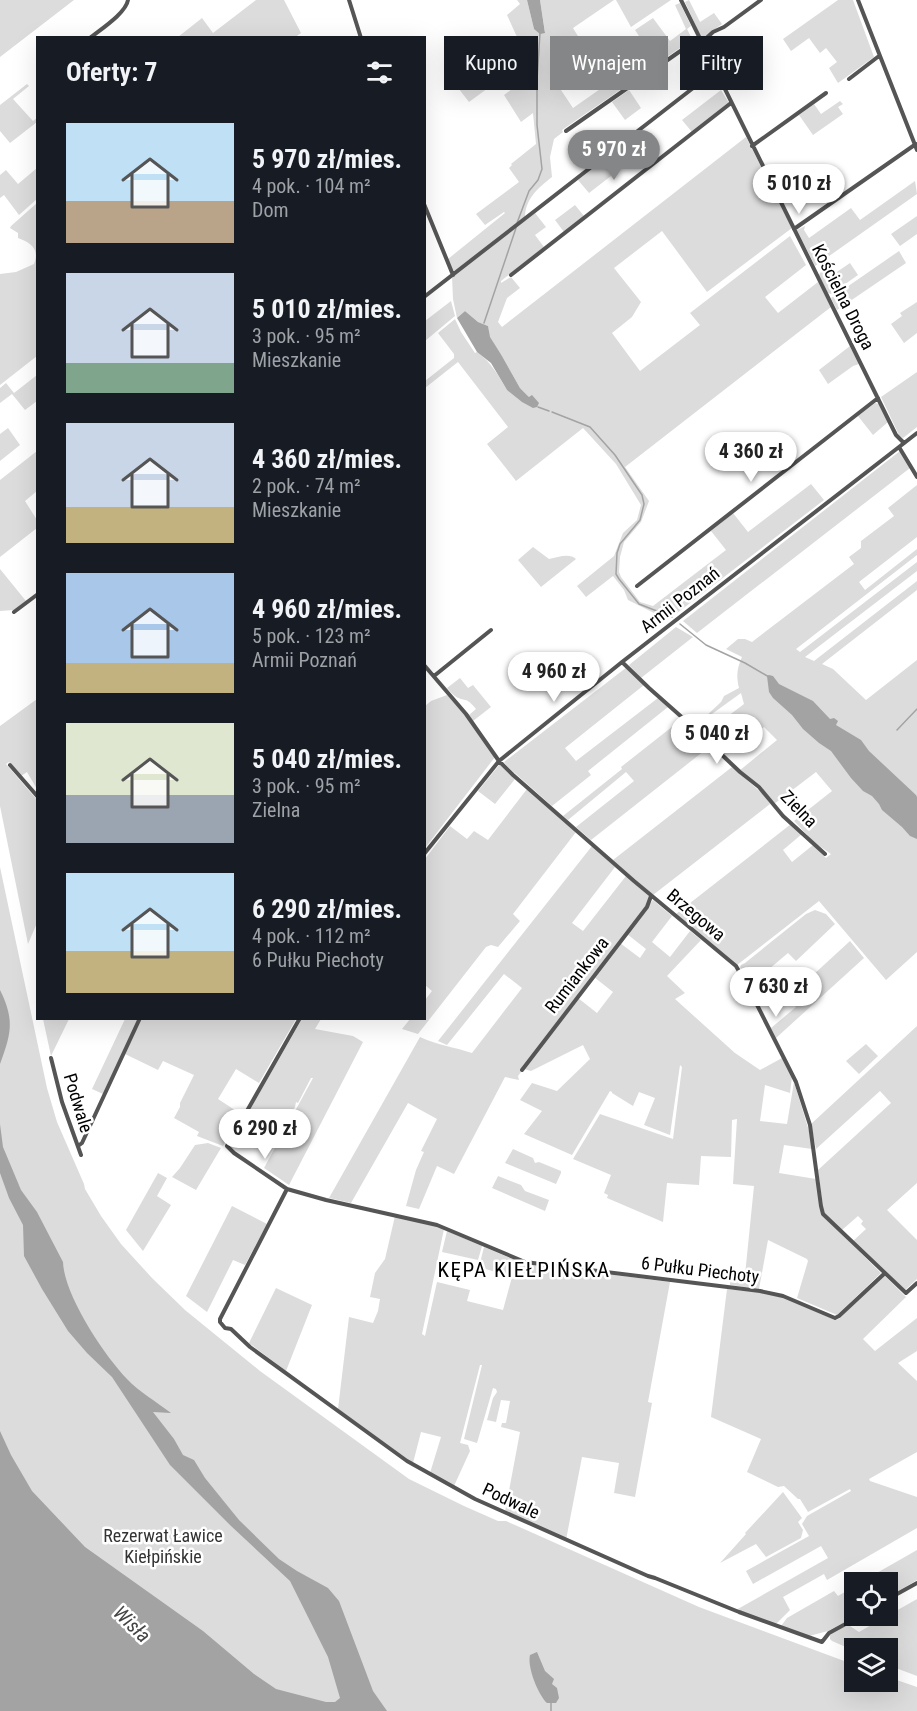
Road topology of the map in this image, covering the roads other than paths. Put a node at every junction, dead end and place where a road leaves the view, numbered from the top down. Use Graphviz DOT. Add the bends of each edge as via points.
graph roads {
  1 [pos="128,0"];
  2 [pos="349,0"];
  3 [pos="761,0"];
  4 [pos="858,0"];
  5 [pos="683,1"];
  6 [pos="92,36"];
  7 [pos="360,36"];
  8 [pos="698,36"];
  9 [pos="706,36"];
  10 [pos="680,54"];
  11 [pos="879,56"];
  12 [pos="849,79"];
  13 [pos="691,90"];
  14 [pos="724,90"];
  15 [pos="826,93"];
  16 [pos="731,103"];
  17 [pos="566,131"];
  18 [pos="752,146"];
  19 [pos="916,146"];
  20 [pos="426,209"];
  21 [pos="794,229"];
  22 [pos="453,275"];
  23 [pos="511,275"];
  24 [pos="426,295"];
  25 [pos="878,398"];
  26 [pos="917,433"];
  27 [pos="904,443"];
  28 [pos="899,447"];
  29 [pos="916,475"];
  30 [pos="637,586"];
  31 [pos="36,596"];
  32 [pos="14,612"];
  33 [pos="491,630"];
  34 [pos="622,662"];
  35 [pos="426,667"];
  36 [pos="434,676"];
  37 [pos="499,761"];
  38 [pos="10,765"];
  39 [pos="36,795"];
  40 [pos="426,852"];
  41 [pos="825,854"];
  42 [pos="651,896"];
  43 [pos="139,1020"];
  44 [pos="299,1020"];
  45 [pos="51,1058"];
  46 [pos="522,1070"];
  47 [pos="78,1146"];
  48 [pos="81,1155"];
  49 [pos="287,1190"];
  50 [pos="885,1273"];
  51 [pos="917,1283"];
  52 [pos="917,1583"];
  53 [pos="898,1593"];
  54 [pos="844,1625"];
  1 -- 6 [label="street" via="127,7"];
  2 -- 7 [label="street"];
  3 -- 9 [label="street"];
  4 -- 11 [label="street"];
  5 -- 8 [label="street, Kościelna Droga"];
  10 -- 17 [label="street"];
  11 -- 12 [label="street"];
  11 -- 19 [label="street"];
  13 -- 22 [label="street"];
  14 -- 16 [label="street, Kościelna Droga"];
  15 -- 18 [label="street"];
  16 -- 18 [label="street, Kościelna Droga"];
  16 -- 23 [label="street"];
  18 -- 21 [label="street, Kościelna Droga"];
  19 -- 21 [label="street"];
  20 -- 22 [label="street"];
  21 -- 25 [label="street, Kościelna Droga"];
  22 -- 24 [label="street"];
  25 -- 27 [label="street, Kościelna Droga"];
  25 -- 30 [label="street"];
  26 -- 27 [label="street, Armii Poznań"];
  27 -- 28 [label="street, Armii Poznań"];
  28 -- 29 [label="street"];
  28 -- 34 [label="street, Armii Poznań"];
  31 -- 32 [label="street"];
  33 -- 36 [label="street"];
  34 -- 37 [label="street, Armii Poznań"];
  34 -- 41 [label="street, Zielna" via="702,735 711,748 759,787 783,816"];
  35 -- 36 [label="street, Brzegowa"];
  36 -- 37 [label="street, Brzegowa"];
  37 -- 40 [label="street, Armii Poznań"];
  37 -- 42 [label="street, Brzegowa"];
  38 -- 39 [label="street"];
  42 -- 46 [label="street, Rumiankowa" via="647,907"];
  42 -- 50 [label="street, Brzegowa" via="736,966 796,1082 810,1125 822,1211"];
  43 -- 47 [label="street"];
  44 -- 49 [label="street, 6 Pułku Piechoty" via="228,1141 228,1148"];
  45 -- 47 [label="street, Podwale"];
  47 -- 48 [label="street, Podwale"];
  49 -- 50 [label="street, 6 Pułku Piechoty" via="437,1225 525,1262 760,1291 783,1296 835,1318"];
  49 -- 54 [label="street, Podwale" via="222,1316 222,1325 407,1461 475,1499 648,1576 822,1642"];
  50 -- 51 [label="street, Brzegowa" via="906,1293"];
  52 -- 53 [label="street"];
}
